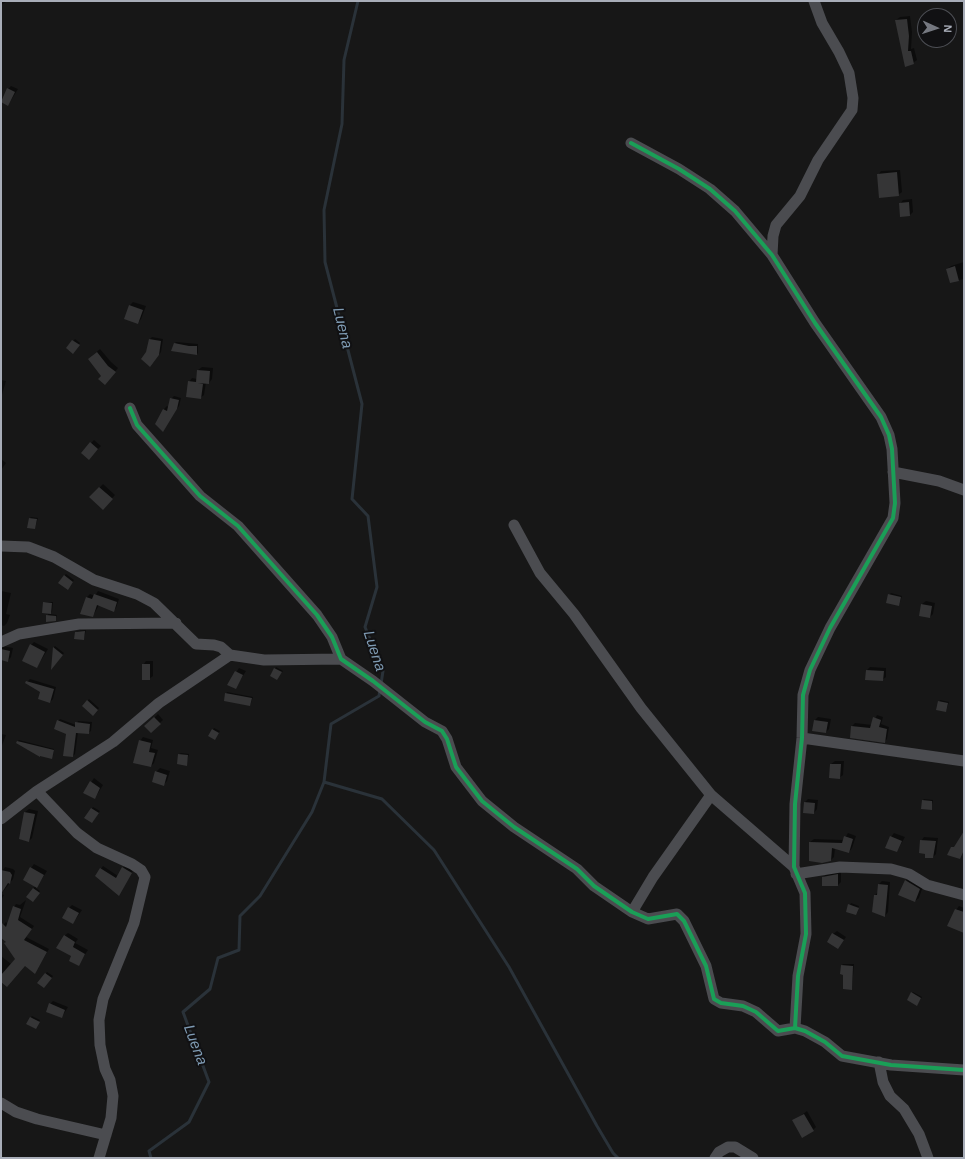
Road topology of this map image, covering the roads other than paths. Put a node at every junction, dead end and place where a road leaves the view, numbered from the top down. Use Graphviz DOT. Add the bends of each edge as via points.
graph roads {
  1 [pos="814,1"];
  2 [pos="632,143"];
  3 [pos="774,231"];
  4 [pos="756,236"];
  5 [pos="772,255"];
  6 [pos="130,408"];
  7 [pos="893,472"];
  8 [pos="964,490"];
  9 [pos="514,525"];
  10 [pos="1,546"];
  11 [pos="176,623"];
  12 [pos="1,642"];
  13 [pos="230,654"];
  14 [pos="341,659"];
  15 [pos="802,738"];
  16 [pos="964,761"];
  17 [pos="37,791"];
  18 [pos="711,795"];
  19 [pos="1,819"];
  20 [pos="795,871"];
  21 [pos="964,895"];
  22 [pos="632,912"];
  23 [pos="795,1028"];
  24 [pos="879,1062"];
  25 [pos="964,1070"];
  26 [pos="1,1103"];
  27 [pos="106,1134"];
  28 [pos="99,1158"];
  29 [pos="714,1158"];
  30 [pos="753,1158"];
  31 [pos="928,1158"];
  1 -- 3 [label="street" via="822,23 849,73 852,110 818,160 800,196"];
  2 -- 4 [label="street" via="710,189 727,203"];
  3 -- 4 [label="street"];
  3 -- 5 [label="street"];
  4 -- 5 [label="street"];
  5 -- 7 [label="street" via="815,323 881,417 889,435"];
  6 -- 14 [label="street" via="137,425 200,496 238,526 317,615 332,637"];
  7 -- 8 [label="street" via="939,481"];
  7 -- 15 [label="street" via="895,508 890,526 853,584 810,670 803,695"];
  9 -- 18 [label="street" via="540,573 574,614 641,708"];
  10 -- 11 [label="street" via="28,547 54,556 94,580 137,594 154,603"];
  11 -- 12 [label="street" via="79,624 19,634"];
  11 -- 13 [label="street" via="193,642 222,647"];
  13 -- 14 [label="street" via="264,660"];
  13 -- 17 [label="street" via="159,703 113,742"];
  14 -- 22 [label="street" via="442,732 447,739 456,767 482,801"];
  15 -- 16 [label="street"];
  15 -- 20 [label="street" via="794,804"];
  17 -- 19 [label="street"];
  17 -- 27 [label="street" via="77,833 97,848 132,864 141,870 145,877 134,923 103,999 99,1020 103,1063 113,1096 111,1118"];
  18 -- 20 [label="street"];
  18 -- 22 [label="street" via="653,877"];
  20 -- 21 [label="street" via="840,867 891,869 909,874 927,885"];
  20 -- 23 [label="street" via="805,893 806,934 798,976"];
  22 -- 23 [label="street" via="648,919 678,914 706,966 714,998 721,1003 743,1006 756,1012 778,1031"];
  23 -- 24 [label="street" via="825,1042 842,1056"];
  24 -- 25 [label="street"];
  24 -- 31 [label="street" via="883,1082 890,1096 904,1109"];
  26 -- 27 [label="street" via="16,1112 37,1119"];
  27 -- 28 [label="street"];
  29 -- 30 [label="street" via="728,1147 735,1147"];
}
